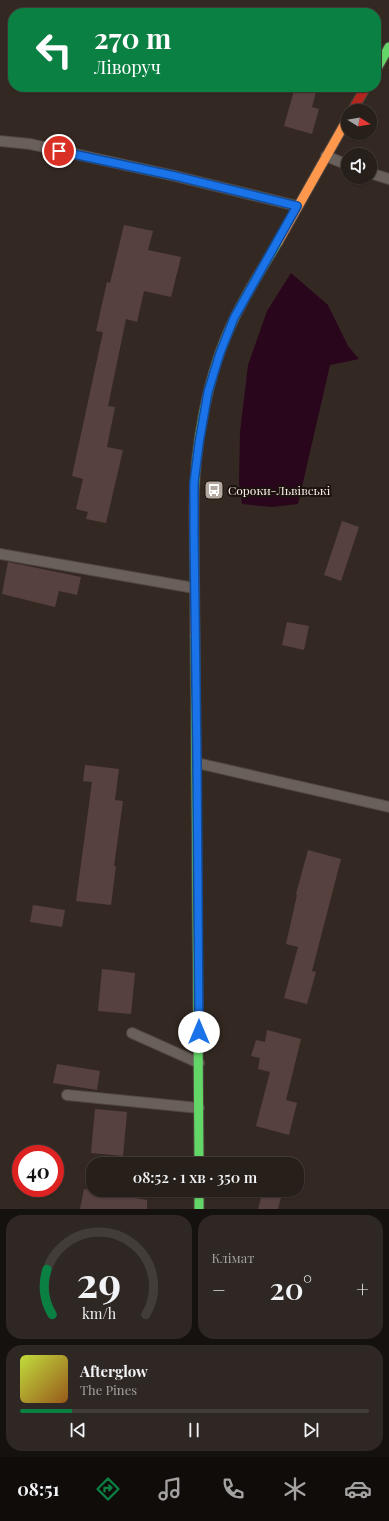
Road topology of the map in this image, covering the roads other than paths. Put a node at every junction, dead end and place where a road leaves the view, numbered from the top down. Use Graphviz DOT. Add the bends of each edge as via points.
graph roads {
  1 [pos="389,47"];
  2 [pos="381,61"];
  3 [pos="363,92"];
  4 [pos="356,104"];
  5 [pos="341,130"];
  6 [pos="0,141"];
  7 [pos="326,156"];
  8 [pos="341,162"];
  9 [pos="377,175"];
  10 [pos="389,179"];
  11 [pos="297,206"];
  12 [pos="0,554"];
  13 [pos="194,588"];
  14 [pos="197,763"];
  15 [pos="389,806"];
  16 [pos="132,1033"];
  17 [pos="199,1063"];
  18 [pos="68,1095"];
  19 [pos="199,1108"];
  20 [pos="199,1157"];
  21 [pos="199,1197"];
  22 [pos="199,1209"];
  1 -- 2 [label="street"];
  3 -- 4 [label="street"];
  5 -- 7 [label="street"];
  6 -- 11 [label="lane" via="30,144"];
  7 -- 8 [label="lane"];
  7 -- 11 [label="street"];
  9 -- 10 [label="lane"];
  11 -- 13 [label="street" via="234,318 208,392 200,430 194,483"];
  12 -- 13 [label="lane"];
  13 -- 14 [label="street"];
  14 -- 15 [label="lane"];
  14 -- 17 [label="street"];
  16 -- 17 [label="lane"];
  17 -- 19 [label="street"];
  18 -- 19 [label="lane"];
  19 -- 20 [label="street"];
  21 -- 22 [label="street"];
}
